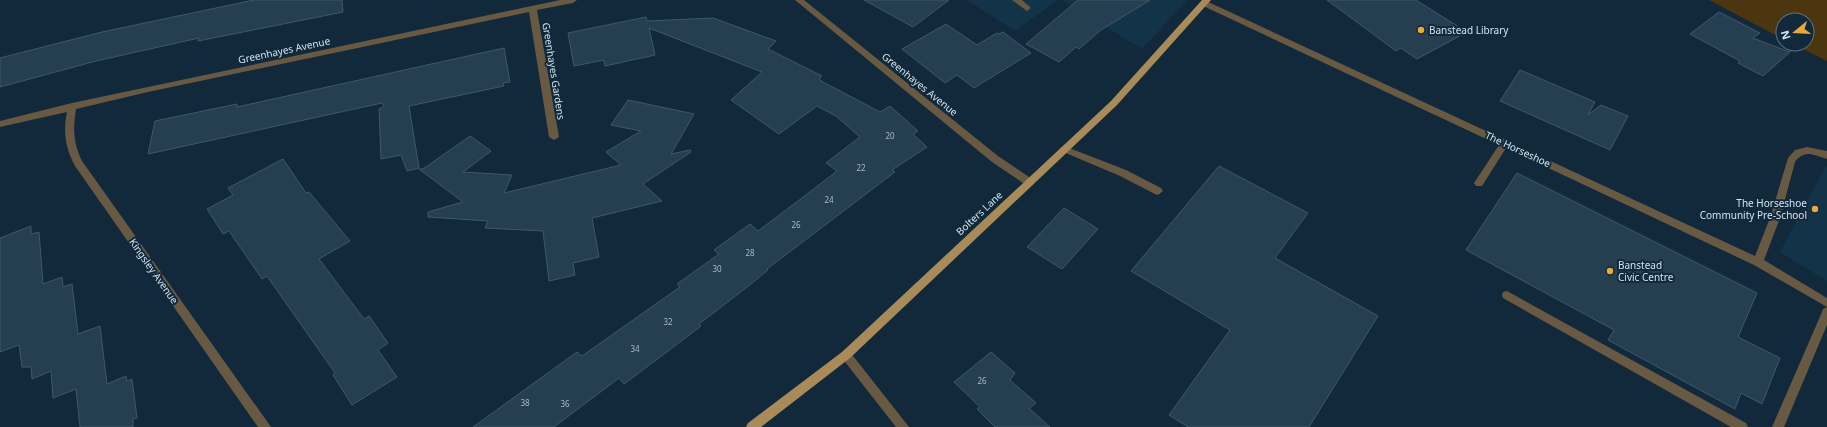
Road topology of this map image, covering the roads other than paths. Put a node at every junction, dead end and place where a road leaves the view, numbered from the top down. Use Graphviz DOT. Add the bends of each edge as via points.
graph roads {
  1 [pos="573,0"];
  2 [pos="799,0"];
  3 [pos="1016,0"];
  4 [pos="1205,2"];
  5 [pos="533,8"];
  6 [pos="1027,8"];
  7 [pos="72,106"];
  8 [pos="0,124"];
  9 [pos="554,137"];
  10 [pos="1505,143"];
  11 [pos="1064,149"];
  12 [pos="1827,154"];
  13 [pos="1029,182"];
  14 [pos="1479,183"];
  15 [pos="1158,191"];
  16 [pos="1758,262"];
  17 [pos="1507,295"];
  18 [pos="1827,303"];
  19 [pos="1827,312"];
  20 [pos="846,355"];
  21 [pos="265,427"];
  22 [pos="752,427"];
  23 [pos="903,427"];
  24 [pos="1742,427"];
  25 [pos="1778,427"];
  1 -- 5 [label="street, Greenhayes Avenue"];
  2 -- 13 [label="street, Greenhayes Avenue" via="995,159"];
  3 -- 6 [label="street"];
  4 -- 10 [label="street, The Horseshoe"];
  4 -- 11 [label="main road, Bolters Lane" via="1114,103"];
  5 -- 7 [label="street, Greenhayes Avenue"];
  5 -- 9 [label="street, Greenhayes Gardens"];
  7 -- 8 [label="street, Greenhayes Avenue"];
  7 -- 21 [label="street, Kingsley Avenue" via="68,129 70,147 78,163"];
  10 -- 14 [label="street"];
  10 -- 16 [label="street, The Horseshoe"];
  11 -- 13 [label="main road, Bolters Lane"];
  11 -- 15 [label="street" via="1123,173"];
  12 -- 16 [label="street" via="1807,150 1798,152 1791,161 1775,218"];
  13 -- 20 [label="main road, Bolters Lane"];
  16 -- 18 [label="street, The Horseshoe"];
  17 -- 24 [label="street"];
  19 -- 25 [label="street"];
  20 -- 22 [label="main road, Bolters Lane"];
  20 -- 23 [label="street"];
}
